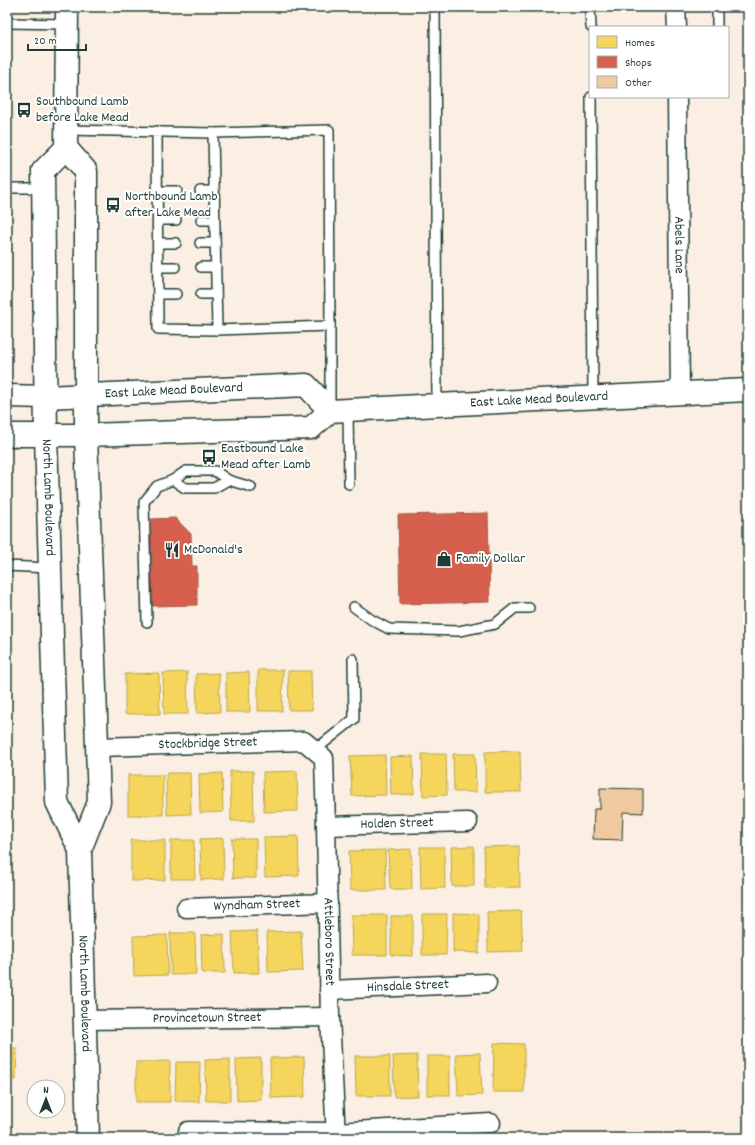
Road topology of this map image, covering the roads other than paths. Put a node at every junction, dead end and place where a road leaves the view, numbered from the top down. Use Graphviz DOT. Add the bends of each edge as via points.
graph roads {
  1 [pos="435,7"];
  2 [pos="590,7"];
  3 [pos="676,7"];
  4 [pos="717,7"];
  5 [pos="67,15"];
  6 [pos="7,23"];
  7 [pos="591,26"];
  8 [pos="677,26"];
  9 [pos="717,26"];
  10 [pos="591,98"];
  11 [pos="677,98"];
  12 [pos="157,131"];
  13 [pos="213,133"];
  14 [pos="66,139"];
  15 [pos="7,188"];
  16 [pos="44,188"];
  17 [pos="157,191"];
  18 [pos="177,191"];
  19 [pos="200,191"];
  20 [pos="214,191"];
  21 [pos="158,220"];
  22 [pos="176,220"];
  23 [pos="201,220"];
  24 [pos="214,220"];
  25 [pos="158,243"];
  26 [pos="176,243"];
  27 [pos="200,243"];
  28 [pos="215,243"];
  29 [pos="158,267"];
  30 [pos="175,267"];
  31 [pos="201,267"];
  32 [pos="216,267"];
  33 [pos="158,294"];
  34 [pos="176,294"];
  35 [pos="201,294"];
  36 [pos="216,294"];
  37 [pos="330,326"];
  38 [pos="217,330"];
  39 [pos="748,390"];
  40 [pos="85,394"];
  41 [pos="680,394"];
  42 [pos="7,396"];
  43 [pos="46,397"];
  44 [pos="594,397"];
  45 [pos="437,405"];
  46 [pos="339,411"];
  47 [pos="7,435"];
  48 [pos="86,435"];
  49 [pos="46,436"];
  50 [pos="173,480"];
  51 [pos="228,480"];
  52 [pos="349,484"];
  53 [pos="251,487"];
  54 [pos="7,566"];
  55 [pos="49,568"];
  56 [pos="354,608"];
  57 [pos="529,608"];
  58 [pos="147,622"];
  59 [pos="353,659"];
  60 [pos="98,747"];
  61 [pos="315,750"];
  62 [pos="468,822"];
  63 [pos="326,826"];
  64 [pos="80,850"];
  65 [pos="328,903"];
  66 [pos="186,908"];
  67 [pos="487,983"];
  68 [pos="329,990"];
  69 [pos="330,1017"];
  70 [pos="84,1020"];
  71 [pos="491,1123"];
  72 [pos="188,1131"];
  73 [pos="336,1135"];
  74 [pos="88,1138"];
  1 -- 45 [label="lane"];
  2 -- 7 [label="lane"];
  3 -- 8 [label="street"];
  4 -- 9 [label="lane"];
  5 -- 6 [label="lane"];
  5 -- 14 [label="main road"];
  10 -- 44 [label="lane"];
  11 -- 41 [label="street, Abels Lane"];
  12 -- 13 [label="lane"];
  12 -- 14 [label="lane"];
  12 -- 17 [label="lane"];
  13 -- 20 [label="lane"];
  13 -- 37 [label="lane" via="329,130"];
  14 -- 16 [label="main road, North Lamb Boulevard" via="43,172"];
  14 -- 40 [label="main road, North Lamb Boulevard" via="86,172"];
  15 -- 16 [label="lane"];
  16 -- 43 [label="main road, North Lamb Boulevard"];
  17 -- 18 [label="lane"];
  17 -- 21 [label="lane"];
  19 -- 20 [label="lane"];
  20 -- 24 [label="lane"];
  21 -- 22 [label="lane"];
  21 -- 25 [label="lane"];
  23 -- 24 [label="lane"];
  24 -- 28 [label="lane"];
  25 -- 26 [label="lane"];
  25 -- 29 [label="lane"];
  27 -- 28 [label="lane"];
  28 -- 32 [label="lane"];
  29 -- 30 [label="lane"];
  29 -- 33 [label="lane"];
  31 -- 32 [label="lane"];
  32 -- 36 [label="lane"];
  33 -- 34 [label="lane"];
  33 -- 38 [label="lane" via="158,329"];
  35 -- 36 [label="lane"];
  36 -- 38 [label="lane"];
  37 -- 38 [label="lane"];
  37 -- 46 [label="lane"];
  39 -- 41 [label="main road, East Lake Mead Boulevard"];
  40 -- 43 [label="main road, East Lake Mead Boulevard"];
  40 -- 46 [label="main road, East Lake Mead Boulevard" via="306,385"];
  40 -- 48 [label="main road, North Lamb Boulevard"];
  41 -- 44 [label="main road, East Lake Mead Boulevard"];
  42 -- 43 [label="main road, East Lake Mead Boulevard"];
  43 -- 49 [label="main road, North Lamb Boulevard"];
  44 -- 45 [label="main road, East Lake Mead Boulevard"];
  45 -- 46 [label="main road, East Lake Mead Boulevard"];
  46 -- 48 [label="main road" via="311,428"];
  46 -- 52 [label="lane"];
  47 -- 49 [label="main road"];
  48 -- 49 [label="main road"];
  48 -- 60 [label="main road, North Lamb Boulevard"];
  49 -- 55 [label="main road, North Lamb Boulevard"];
  50 -- 51 [label="lane" via="185,488 214,488"];
  50 -- 51 [label="lane" via="186,471 215,471"];
  50 -- 58 [label="lane" via="157,486 144,502"];
  51 -- 53 [label="lane"];
  54 -- 55 [label="lane"];
  55 -- 64 [label="main road, North Lamb Boulevard" via="57,802"];
  56 -- 57 [label="lane" via="389,629 460,631 495,624 515,608"];
  59 -- 61 [label="lane" via="354,719"];
  60 -- 61 [label="street, Stockbridge Street" via="304,741"];
  60 -- 64 [label="main road, North Lamb Boulevard" via="100,802"];
  61 -- 63 [label="street, Attleboro Street" via="324,758"];
  62 -- 63 [label="street, Holden Street"];
  63 -- 65 [label="street, Attleboro Street"];
  64 -- 70 [label="main road, North Lamb Boulevard"];
  65 -- 66 [label="street, Wyndham Street"];
  65 -- 68 [label="street, Attleboro Street"];
  67 -- 68 [label="street, Hinsdale Street"];
  68 -- 69 [label="street, Attleboro Street"];
  69 -- 70 [label="street, Provincetown Street"];
  69 -- 73 [label="street, Attleboro Street"];
  70 -- 74 [label="main road, North Lamb Boulevard"];
  71 -- 73 [label="street"];
  72 -- 73 [label="street"];
}
